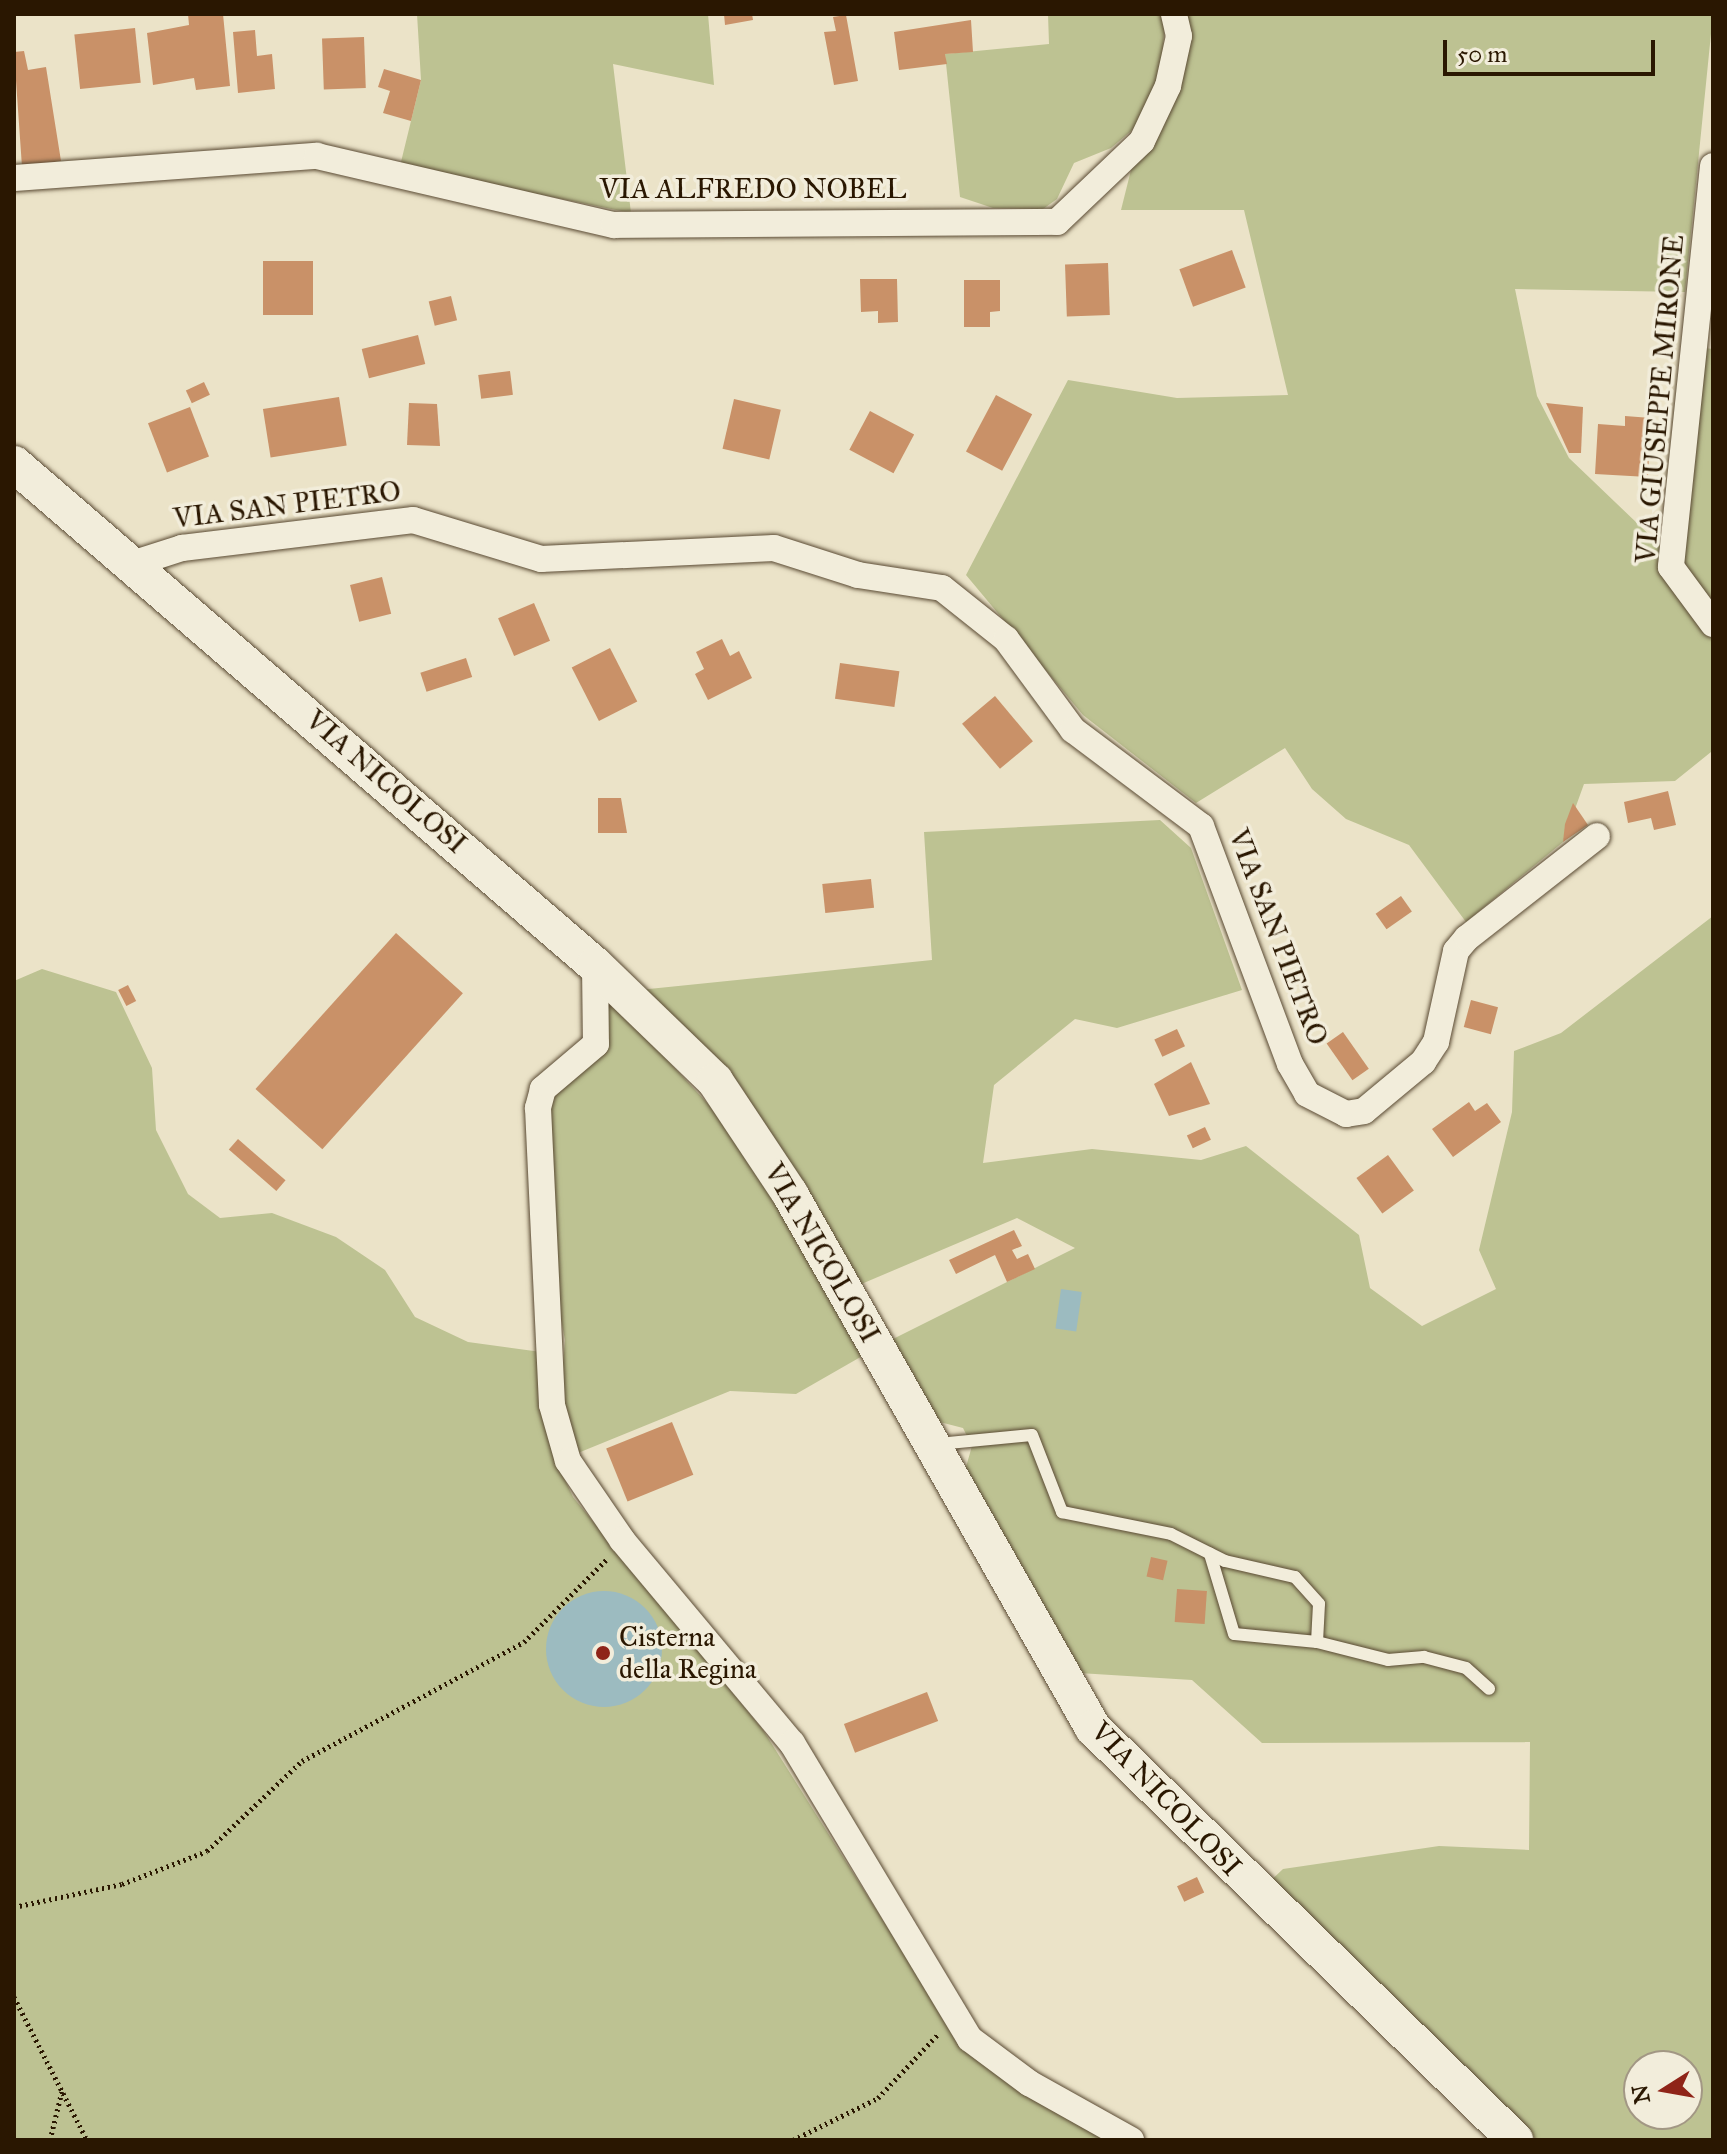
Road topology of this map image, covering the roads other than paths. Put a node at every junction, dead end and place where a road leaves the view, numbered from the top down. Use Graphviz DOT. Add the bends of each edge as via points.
graph roads {
  1 [pos="1174,14"];
  2 [pos="1713,166"];
  3 [pos="14,178"];
  4 [pos="14,464"];
  5 [pos="129,565"];
  6 [pos="1713,624"];
  7 [pos="1597,836"];
  8 [pos="595,965"];
  9 [pos="931,1444"];
  10 [pos="1210,1554"];
  11 [pos="1317,1642"];
  12 [pos="1489,1689"];
  13 [pos="1131,2140"];
  14 [pos="1515,2140"];
  1 -- 3 [label="street, VIA ALFREDO NOBEL" via="1179,36 1168,86 1142,141 1057,222 614,225 317,156"];
  2 -- 6 [label="street, VIA GIUSEPPE MIRONE" via="1671,567"];
  4 -- 5 [label="main road, VIA NICOLOSI"];
  5 -- 7 [label="street, VIA SAN PIETRO" via="182,548 413,520 541,559 774,548 858,575 942,588 1006,639 1073,730 1201,826 1290,1064 1307,1094 1346,1114 1364,1111 1423,1062 1436,1042 1456,951 1467,938"];
  5 -- 8 [label="main road, VIA NICOLOSI"];
  8 -- 9 [label="main road, VIA NICOLOSI" via="715,1081 755,1137"];
  8 -- 13 [label="street" via="596,1044 543,1089 538,1149 558,1435 581,1484 622,1540 792,1743 970,2039 1029,2083"];
  9 -- 10 [label="lane" via="1032,1435 1062,1512 1171,1534"];
  9 -- 14 [label="main road, VIA NICOLOSI" via="1093,1728"];
  10 -- 11 [label="lane" via="1295,1577 1319,1604"];
  10 -- 11 [label="lane" via="1234,1634"];
  11 -- 12 [label="lane" via="1388,1660 1424,1657 1466,1668"];
}
